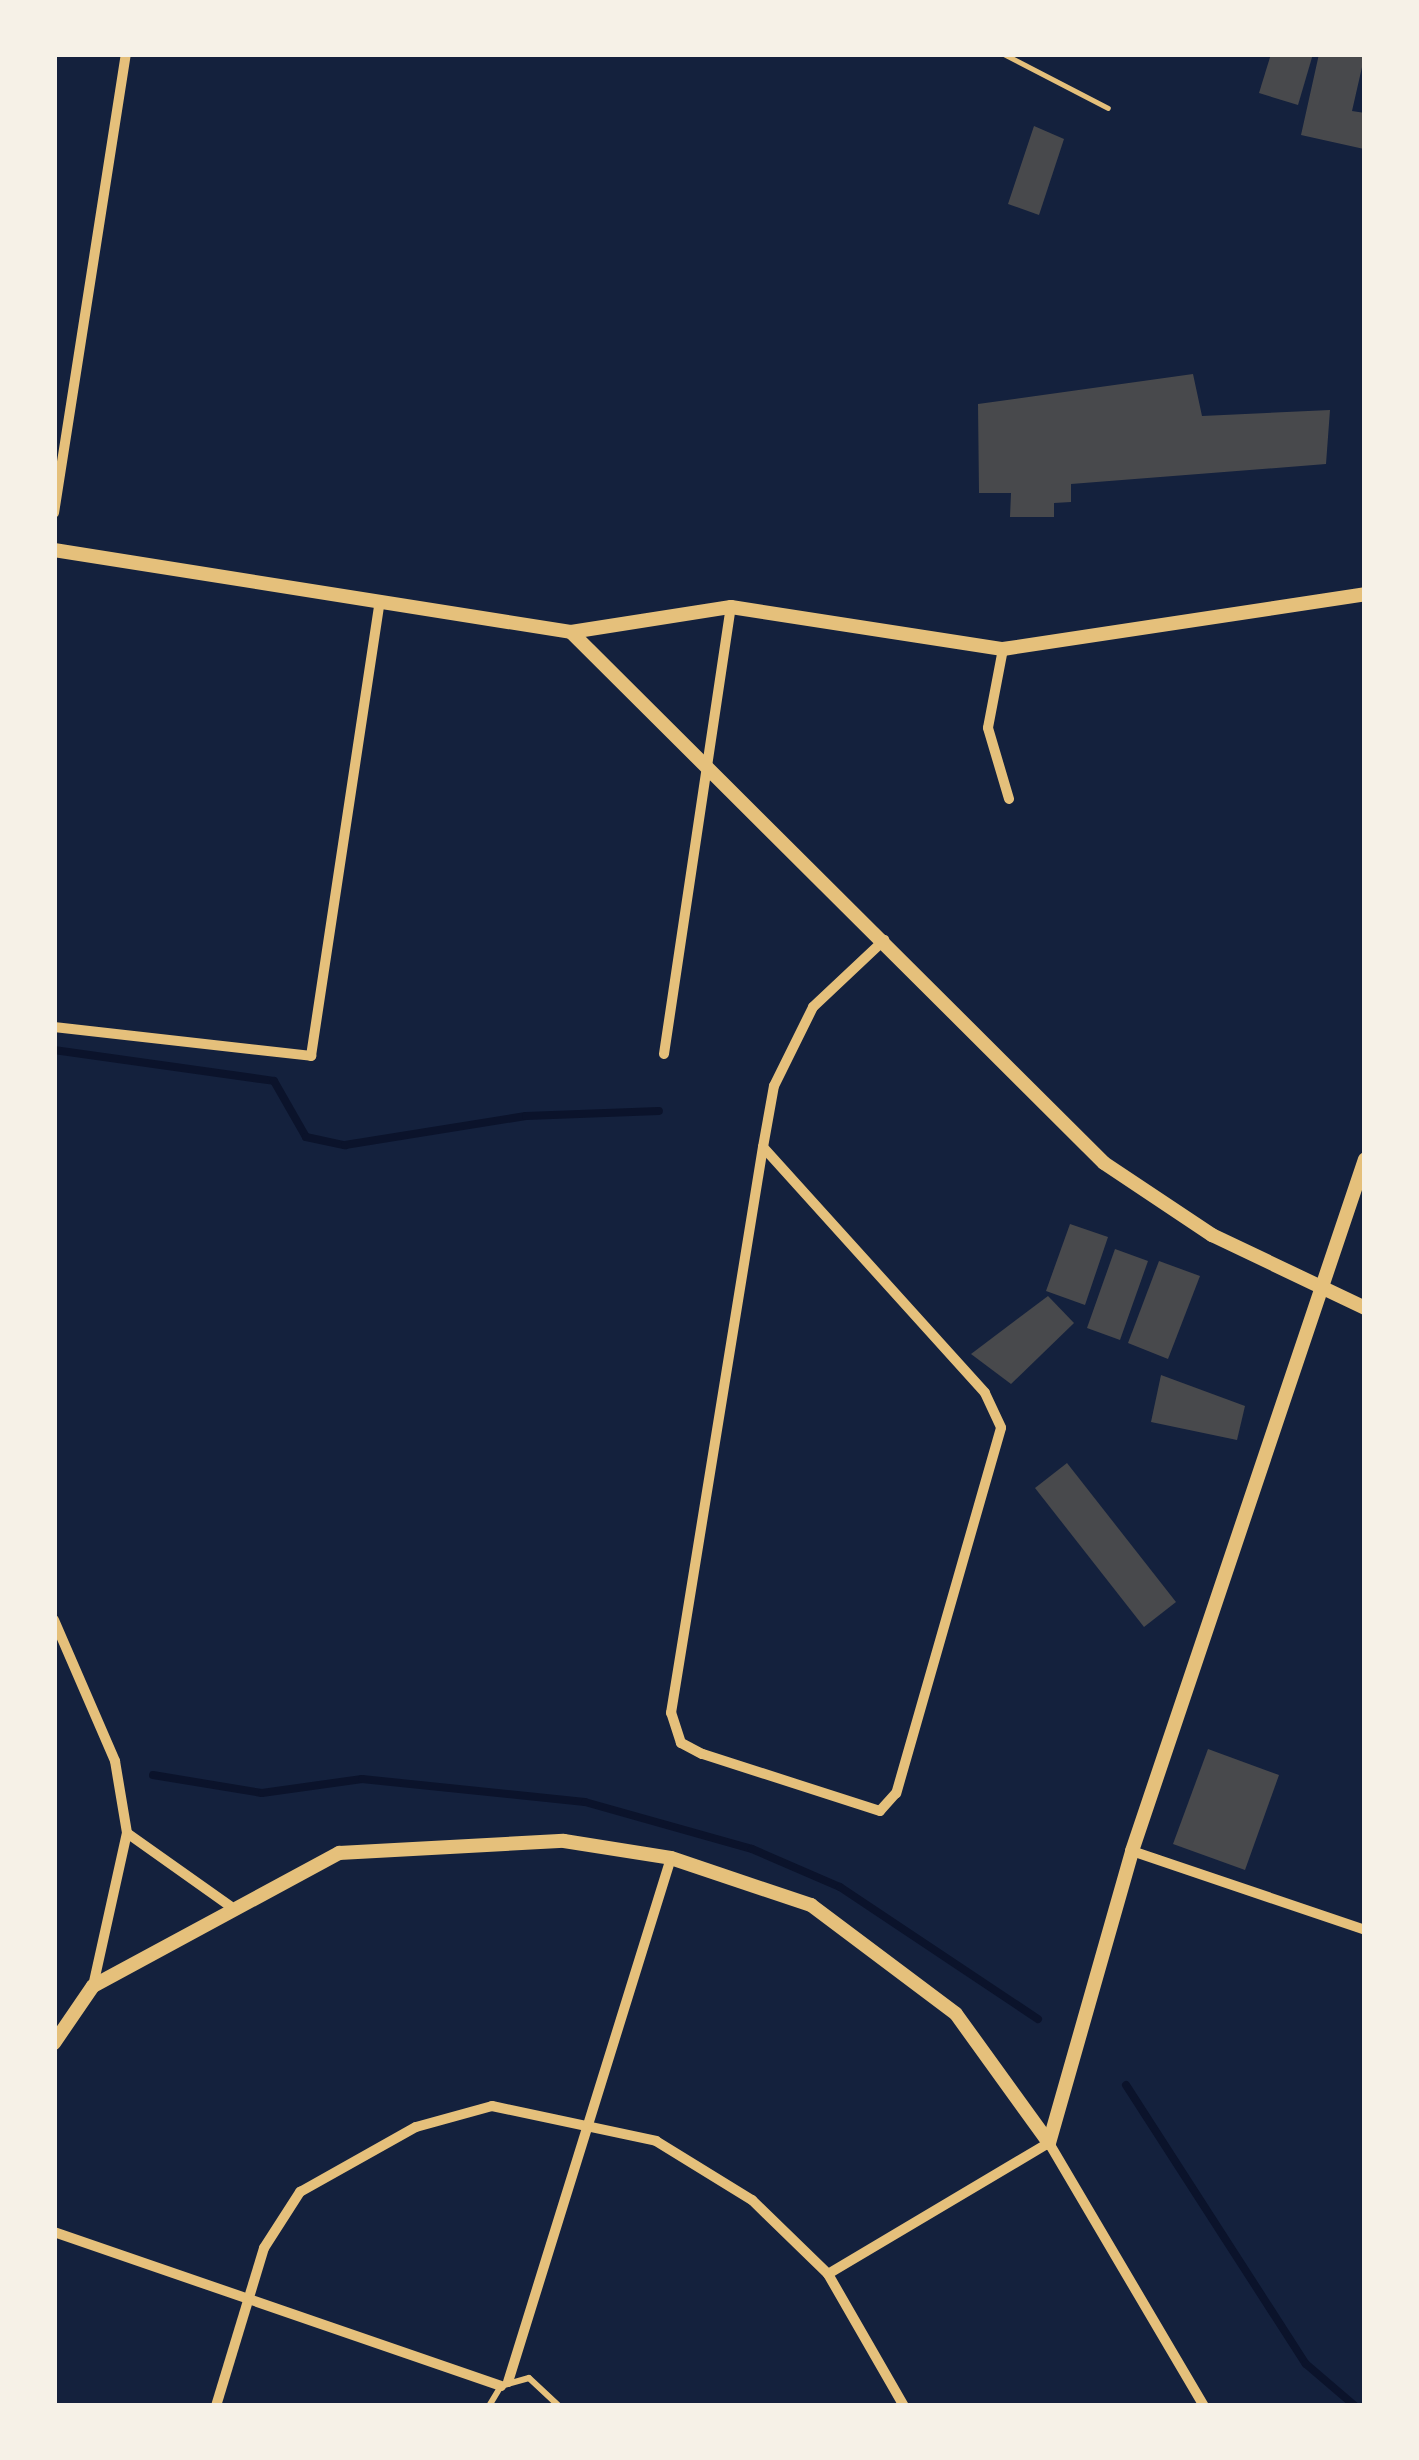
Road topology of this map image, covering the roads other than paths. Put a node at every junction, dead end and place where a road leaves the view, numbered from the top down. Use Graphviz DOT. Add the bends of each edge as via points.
graph roads {
  1 [pos="126,54"];
  2 [pos="54,513"];
  3 [pos="54,550"];
  4 [pos="1365,593"];
  5 [pos="379,604"];
  6 [pos="731,607"];
  7 [pos="571,632"];
  8 [pos="1003,649"];
  9 [pos="710,769"];
  10 [pos="1009,799"];
  11 [pos="887,938"];
  12 [pos="54,1027"];
  13 [pos="664,1054"];
  14 [pos="763,1147"];
  15 [pos="1365,1159"];
  16 [pos="1323,1293"];
  17 [pos="1365,1307"];
  18 [pos="54,1620"];
  19 [pos="127,1833"];
  20 [pos="1132,1851"];
  21 [pos="670,1858"];
  22 [pos="230,1906"];
  23 [pos="1365,1930"];
  24 [pos="93,1986"];
  25 [pos="54,2043"];
  26 [pos="584,2123"];
  27 [pos="1049,2144"];
  28 [pos="54,2232"];
  29 [pos="828,2274"];
  30 [pos="247,2300"];
  31 [pos="504,2384"];
  32 [pos="216,2406"];
  33 [pos="489,2406"];
  34 [pos="559,2406"];
  35 [pos="904,2406"];
  36 [pos="1204,2406"];
  1 -- 2 [label="street"];
  3 -- 5 [label="street"];
  4 -- 8 [label="street"];
  5 -- 7 [label="street"];
  5 -- 12 [label="street" via="311,1056"];
  6 -- 7 [label="street"];
  6 -- 8 [label="street"];
  6 -- 9 [label="street"];
  7 -- 9 [label="street"];
  8 -- 10 [label="street" via="988,728"];
  9 -- 11 [label="street"];
  9 -- 13 [label="street"];
  11 -- 14 [label="street" via="789,1041"];
  11 -- 16 [label="street" via="1104,1163"];
  14 -- 14 [label="street" via="673,1729 702,1754 880,1811 896,1793 1001,1428 985,1393"];
  15 -- 16 [label="street"];
  16 -- 17 [label="street"];
  16 -- 20 [label="street"];
  18 -- 19 [label="street" via="115,1760"];
  19 -- 22 [label="street"];
  19 -- 24 [label="street"];
  20 -- 23 [label="street"];
  20 -- 27 [label="street"];
  21 -- 22 [label="street" via="563,1841 339,1853"];
  21 -- 26 [label="street"];
  21 -- 27 [label="street" via="811,1905 870,1942 956,2014"];
  22 -- 24 [label="street"];
  24 -- 25 [label="street"];
  26 -- 29 [label="street" via="697,2164"];
  26 -- 30 [label="street" via="492,2105 346,2160 279,2218"];
  26 -- 31 [label="street"];
  27 -- 29 [label="street"];
  27 -- 36 [label="street"];
  28 -- 30 [label="street"];
  29 -- 35 [label="street"];
  30 -- 31 [label="street"];
  30 -- 32 [label="street"];
  31 -- 33 [label="lane"];
  31 -- 34 [label="lane" via="539,2381"];
}
